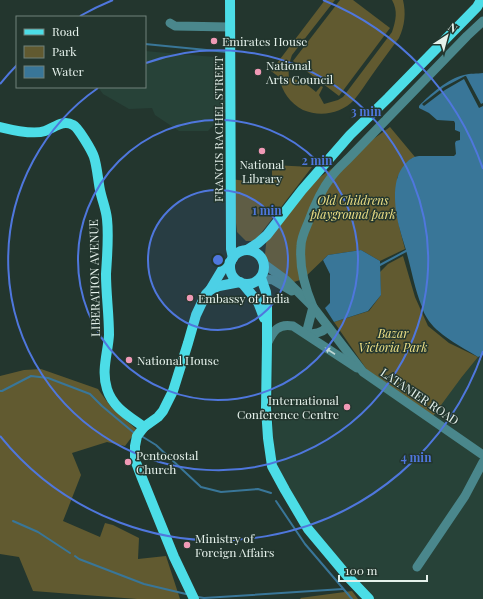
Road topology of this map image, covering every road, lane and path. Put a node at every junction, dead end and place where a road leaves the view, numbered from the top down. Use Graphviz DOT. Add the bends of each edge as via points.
graph roads {
  1 [pos="230,0"];
  2 [pos="480,4"];
  3 [pos="483,21"];
  4 [pos="170,23"];
  5 [pos="230,27"];
  6 [pos="483,28"];
  7 [pos="472,32"];
  8 [pos="0,127"];
  9 [pos="267,235"];
  10 [pos="248,250"];
  11 [pos="232,259"];
  12 [pos="264,264"];
  13 [pos="261,278"];
  14 [pos="241,283"];
  15 [pos="210,290"];
  16 [pos="302,297"];
  17 [pos="313,307"];
  18 [pos="328,327"];
  19 [pos="267,328"];
  20 [pos="306,334"];
  21 [pos="267,344"];
  22 [pos="363,372"];
  23 [pos="144,427"];
  24 [pos="483,455"];
  25 [pos="483,462"];
  26 [pos="417,566"];
  27 [pos="194,599"];
  28 [pos="369,599"];
  1 -- 5 [label="main road, FRANCIS RACHEL STREET"];
  2 -- 9 [label="main road" via="350,135"];
  3 -- 7 [label="street"];
  4 -- 5 [label="street" via="175,26"];
  5 -- 11 [label="main road, FRANCIS RACHEL STREET"];
  6 -- 7 [label="street"];
  7 -- 17 [label="street" via="323,188 301,244 300,257 307,292"];
  8 -- 23 [label="main road, LIBERATION AVENUE" via="39,133 69,123 75,125 94,157 108,226 106,276 109,336 106,387 116,405"];
  9 -- 10 [label="main road"];
  9 -- 12 [label="main road"];
  10 -- 11 [label="main road" via="239,252"];
  10 -- 12 [label="main road" via="258,254"];
  11 -- 14 [label="main road" via="230,270"];
  11 -- 15 [label="main road"];
  12 -- 13 [label="main road"];
  12 -- 16 [label="street, LATANIER ROAD" via="286,280"];
  13 -- 14 [label="main road" via="252,283"];
  13 -- 16 [label="street, LATANIER ROAD" via="273,280"];
  13 -- 19 [label="main road" via="266,292"];
  14 -- 15 [label="main road"];
  14 -- 19 [label="main road" via="258,302"];
  15 -- 23 [label="main road" via="196,315 173,391 163,411"];
  16 -- 17 [label="street, LATANIER ROAD"];
  17 -- 18 [label="street, LATANIER ROAD"];
  17 -- 20 [label="street"];
  18 -- 20 [label="street" via="320,333"];
  18 -- 22 [label="street, LATANIER ROAD"];
  19 -- 21 [label="main road"];
  20 -- 21 [label="street" via="292,326 284,325 273,331"];
  22 -- 20 [label="street, one-way"];
  21 -- 28 [label="main road" via="266,408 272,466 308,529"];
  22 -- 24 [label="street, LATANIER ROAD"];
  23 -- 27 [label="main road" via="134,446 135,460 171,550"];
  25 -- 26 [label="street" via="465,496"];
}
